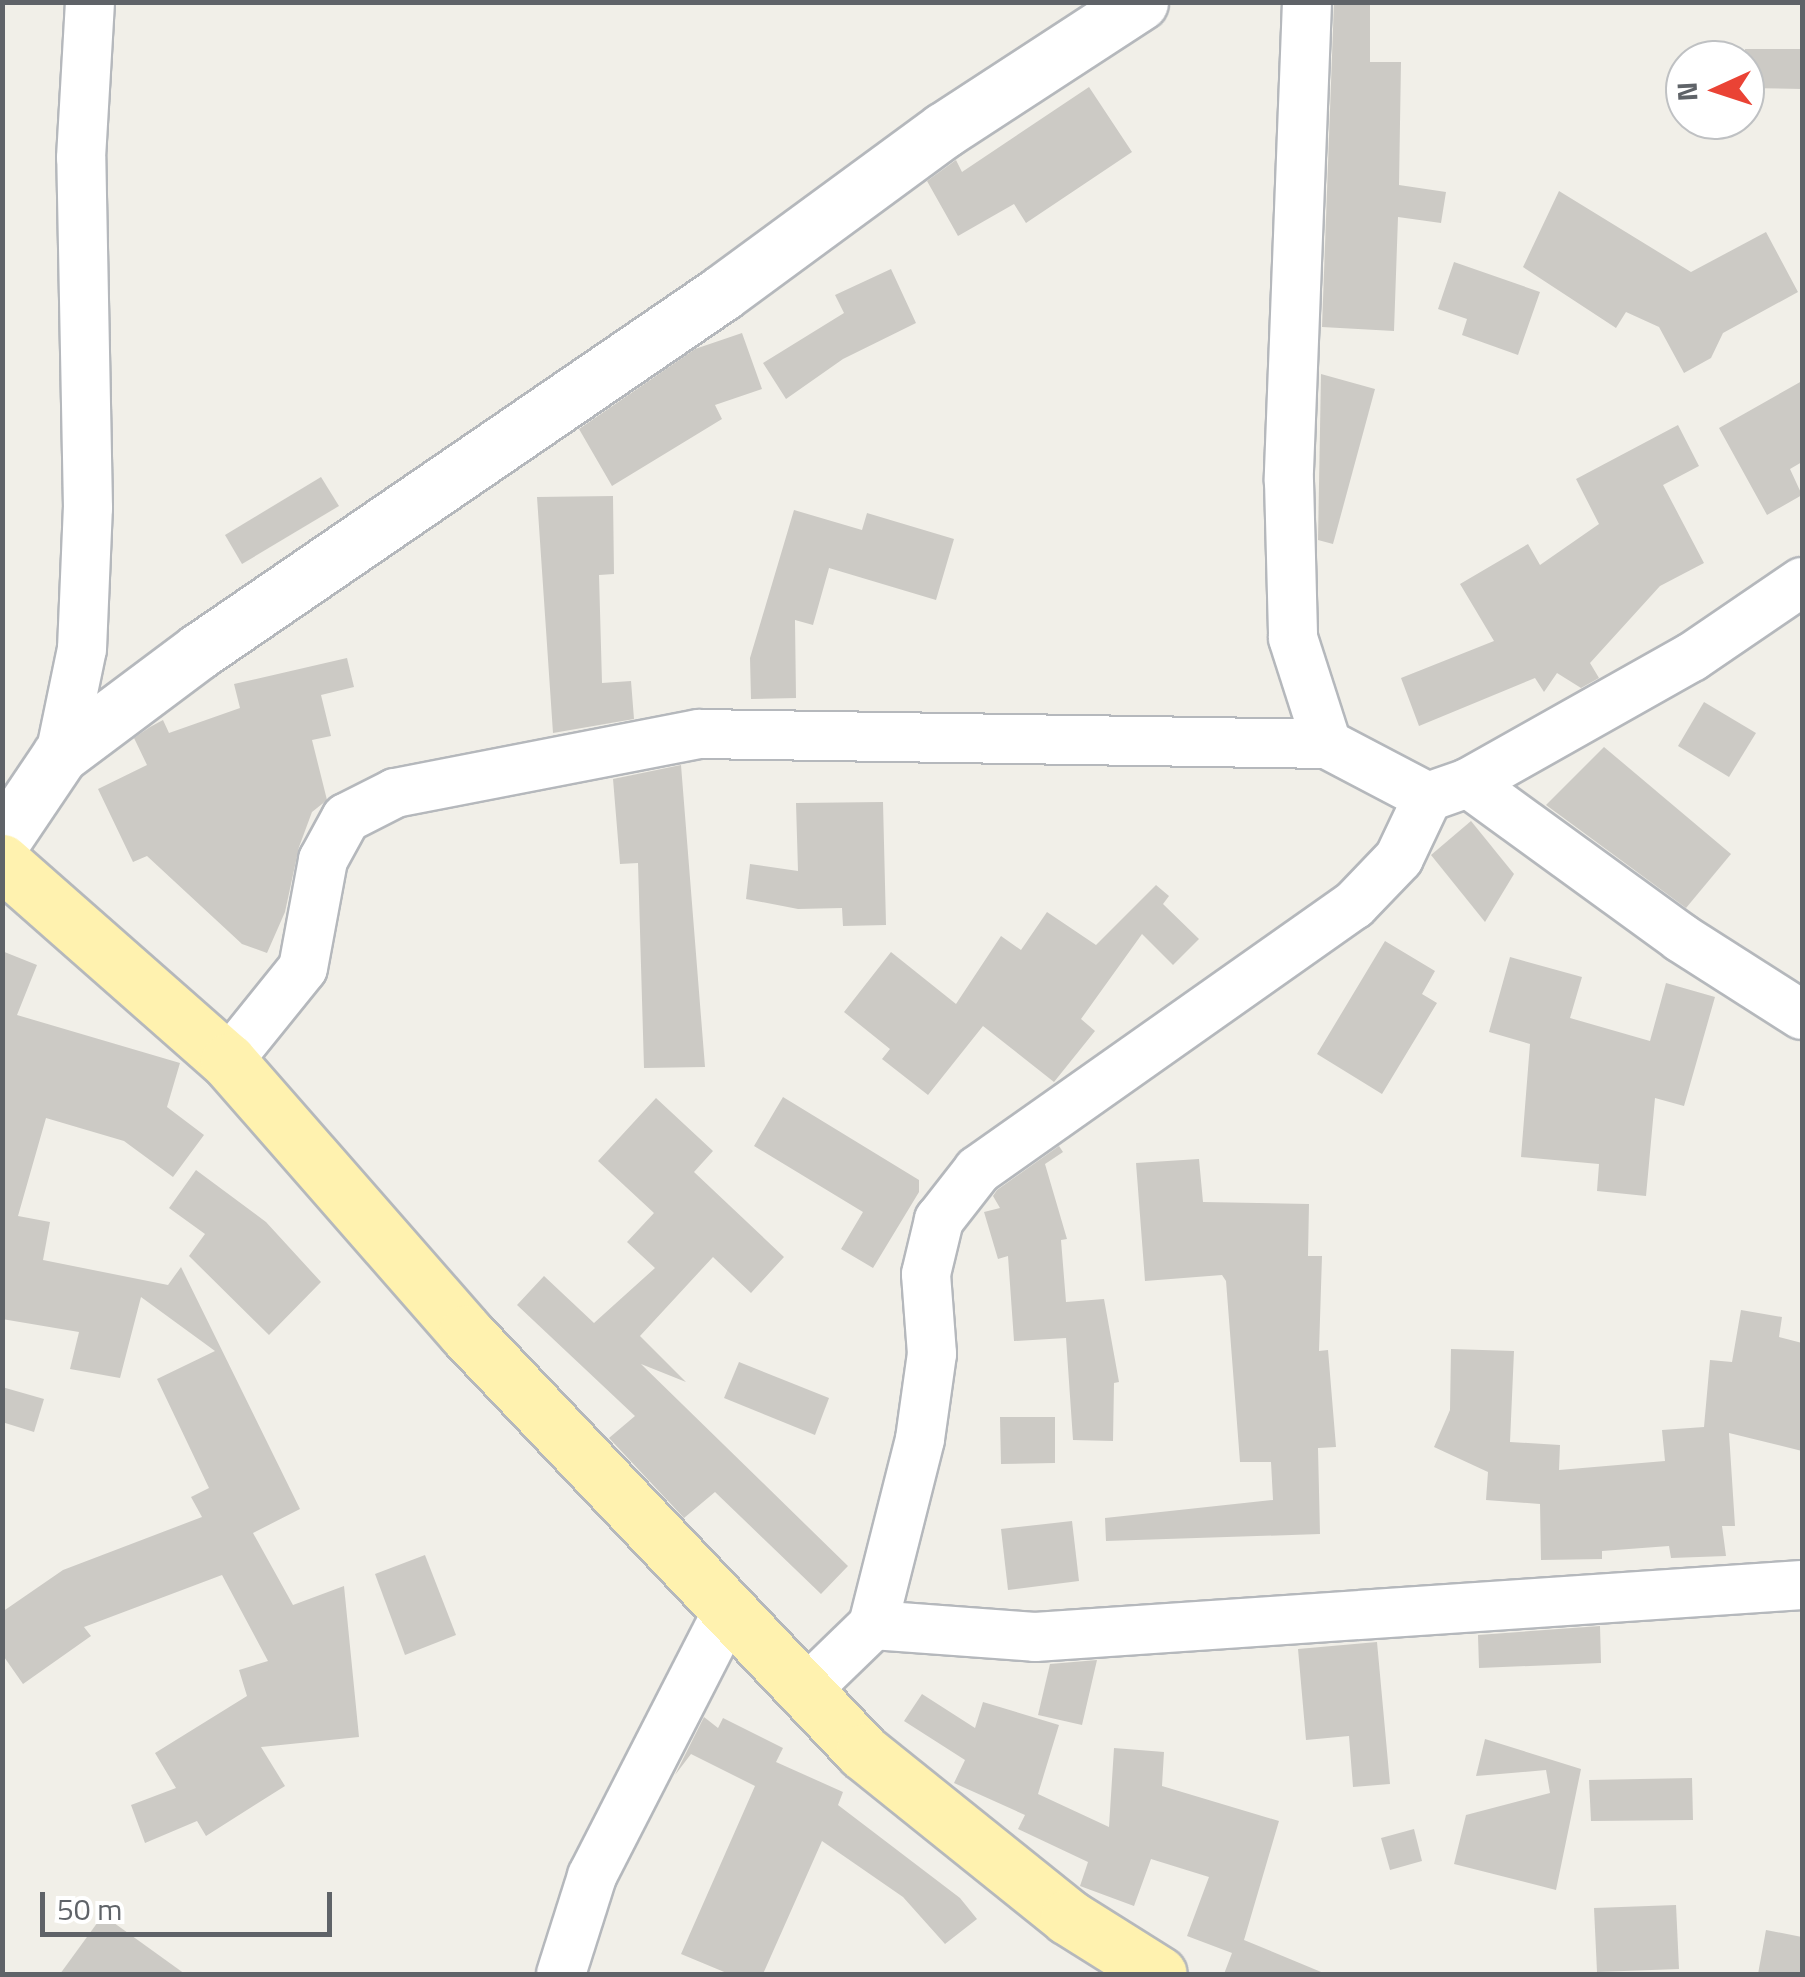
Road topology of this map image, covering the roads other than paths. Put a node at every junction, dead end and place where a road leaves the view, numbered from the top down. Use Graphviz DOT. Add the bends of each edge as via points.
graph roads {
  1 [pos="90,2"];
  2 [pos="1140,2"];
  3 [pos="1307,2"];
  4 [pos="1802,582"];
  5 [pos="1327,744"];
  6 [pos="60,755"];
  7 [pos="1448,790"];
  8 [pos="2,841"];
  9 [pos="2,862"];
  10 [pos="1802,1016"];
  11 [pos="228,1061"];
  12 [pos="1802,1584"];
  13 [pos="728,1610"];
  14 [pos="873,1625"];
  15 [pos="805,1691"];
  16 [pos="560,1974"];
  17 [pos="1159,1974"];
  1 -- 6 [label="street" via="80,158 88,508 82,649"];
  2 -- 6 [label="street" via="944,130"];
  3 -- 5 [label="street" via="1298,144 1293,638"];
  4 -- 7 [label="street" via="1692,657"];
  5 -- 7 [label="street"];
  5 -- 11 [label="street" via="699,734 395,793 346,818 324,860 303,968"];
  6 -- 8 [label="street"];
  7 -- 10 [label="street"];
  7 -- 14 [label="street" via="1399,858 1354,905 978,1170 939,1220 926,1274 932,1354 920,1440"];
  9 -- 11 [label="main road"];
  11 -- 13 [label="main road" via="466,1333"];
  12 -- 14 [label="street" via="1036,1636"];
  13 -- 15 [label="main road"];
  13 -- 16 [label="street" via="592,1876"];
  14 -- 15 [label="street"];
  15 -- 17 [label="main road" via="863,1752 1068,1917"];
}
